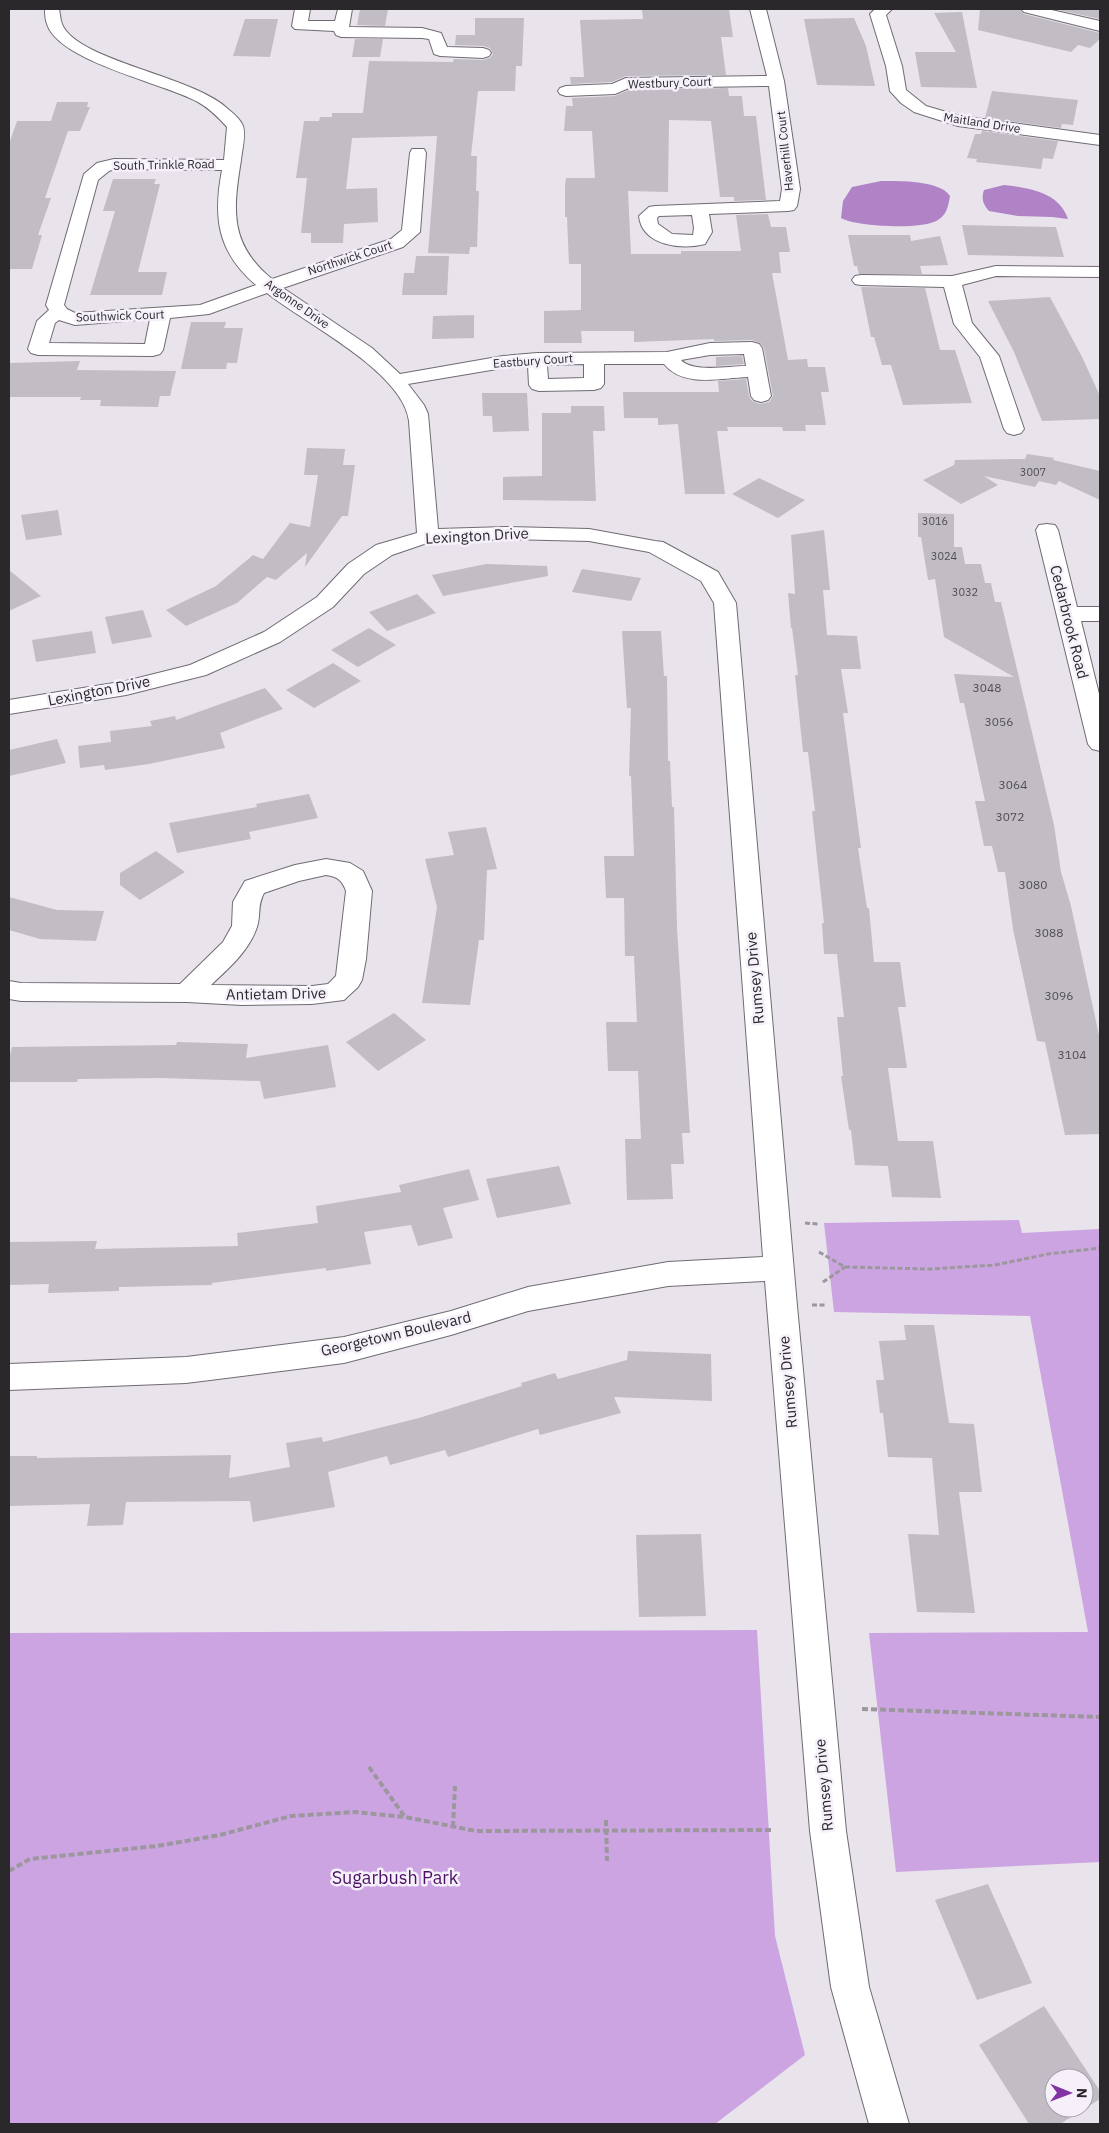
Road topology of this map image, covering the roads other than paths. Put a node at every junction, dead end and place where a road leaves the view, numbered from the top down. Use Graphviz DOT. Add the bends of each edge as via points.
graph roads {
  1 [pos="52,9"];
  2 [pos="303,9"];
  3 [pos="345,9"];
  4 [pos="758,9"];
  5 [pos="884,9"];
  6 [pos="1030,9"];
  7 [pos="342,26"];
  8 [pos="1100,26"];
  9 [pos="483,53"];
  10 [pos="776,81"];
  11 [pos="566,91"];
  12 [pos="1100,140"];
  13 [pos="418,153"];
  14 [pos="231,165"];
  15 [pos="98,170"];
  16 [pos="698,208"];
  17 [pos="1100,272"];
  18 [pos="861,280"];
  19 [pos="952,282"];
  20 [pos="268,286"];
  21 [pos="58,312"];
  22 [pos="161,314"];
  23 [pos="594,358"];
  24 [pos="537,359"];
  25 [pos="398,380"];
  26 [pos="761,396"];
  27 [pos="1014,429"];
  28 [pos="1046,530"];
  29 [pos="428,536"];
  30 [pos="1067,614"];
  31 [pos="1100,614"];
  32 [pos="728,633"];
  33 [pos="9,708"];
  34 [pos="1100,744"];
  35 [pos="9,990"];
  36 [pos="187,993"];
  37 [pos="779,1270"];
  38 [pos="9,1377"];
  39 [pos="889,2124"];
  1 -- 14 [label="street, Argonne Drive" via="50,16 57,31 80,50 196,94 221,110 235,126 236,142"];
  2 -- 7 [label="street" via="300,26"];
  3 -- 7 [label="street"];
  4 -- 10 [label="street, Haverhill Court"];
  5 -- 12 [label="street, Maitland Drive" via="878,14 879,21 888,43 898,91 920,109 958,121"];
  6 -- 8 [label="street"];
  7 -- 9 [label="street" via="341,32 422,33 436,36 440,51"];
  10 -- 11 [label="street, Westbury Court" via="626,83 615,89"];
  10 -- 16 [label="street, Haverhill Court" via="791,190 788,206"];
  13 -- 20 [label="street, Northwick Court" via="411,232 397,243"];
  14 -- 15 [label="street, South Trinkle Road" via="114,164"];
  14 -- 20 [label="street, Argonne Drive" via="225,210 228,232 238,256"];
  15 -- 21 [label="street, Southwick Court" via="90,178 55,305"];
  17 -- 19 [label="street" via="996,271"];
  18 -- 19 [label="street"];
  19 -- 27 [label="street" via="963,324 989,356"];
  20 -- 22 [label="street, Southwick Court" via="202,310"];
  20 -- 25 [label="street, Argonne Drive" via="375,359"];
  21 -- 22 [label="street, Southwick Court" via="75,319"];
  21 -- 22 [label="street" via="46,322 38,349 153,350"];
  23 -- 24 [label="street, Eastbury Court"];
  23 -- 24 [label="street" via="594,384 539,385"];
  23 -- 26 [label="street, Eastbury Court" via="669,358 677,368 692,374 757,371"];
  24 -- 25 [label="street, Eastbury Court"];
  25 -- 29 [label="street, Argonne Drive" via="416,411 425,478 424,508"];
  28 -- 30 [label="street, Cedarbrook Road"];
  29 -- 32 [label="street, Lexington Drive" via="506,533 590,535 655,547 710,577 725,603"];
  29 -- 33 [label="street, Lexington Drive" via="384,550 356,569 325,602 272,637 198,670 126,688"];
  30 -- 31 [label="street"];
  30 -- 34 [label="street, Cedarbrook Road"];
  32 -- 37 [label="street, Rumsey Drive"];
  35 -- 36 [label="street, Antietam Drive"];
  36 -- 36 [label="street, Antietam Drive" via="242,996 335,993 349,980 353,959 359,891 354,877 342,869 326,867 295,873 254,887 246,902 245,926 233,948"];
  37 -- 38 [label="street, Georgetown Boulevard" via="668,1274 528,1299 451,1323 344,1350 186,1370"];
  37 -- 39 [label="street, Rumsey Drive" via="828,1831 850,1987"];
}
